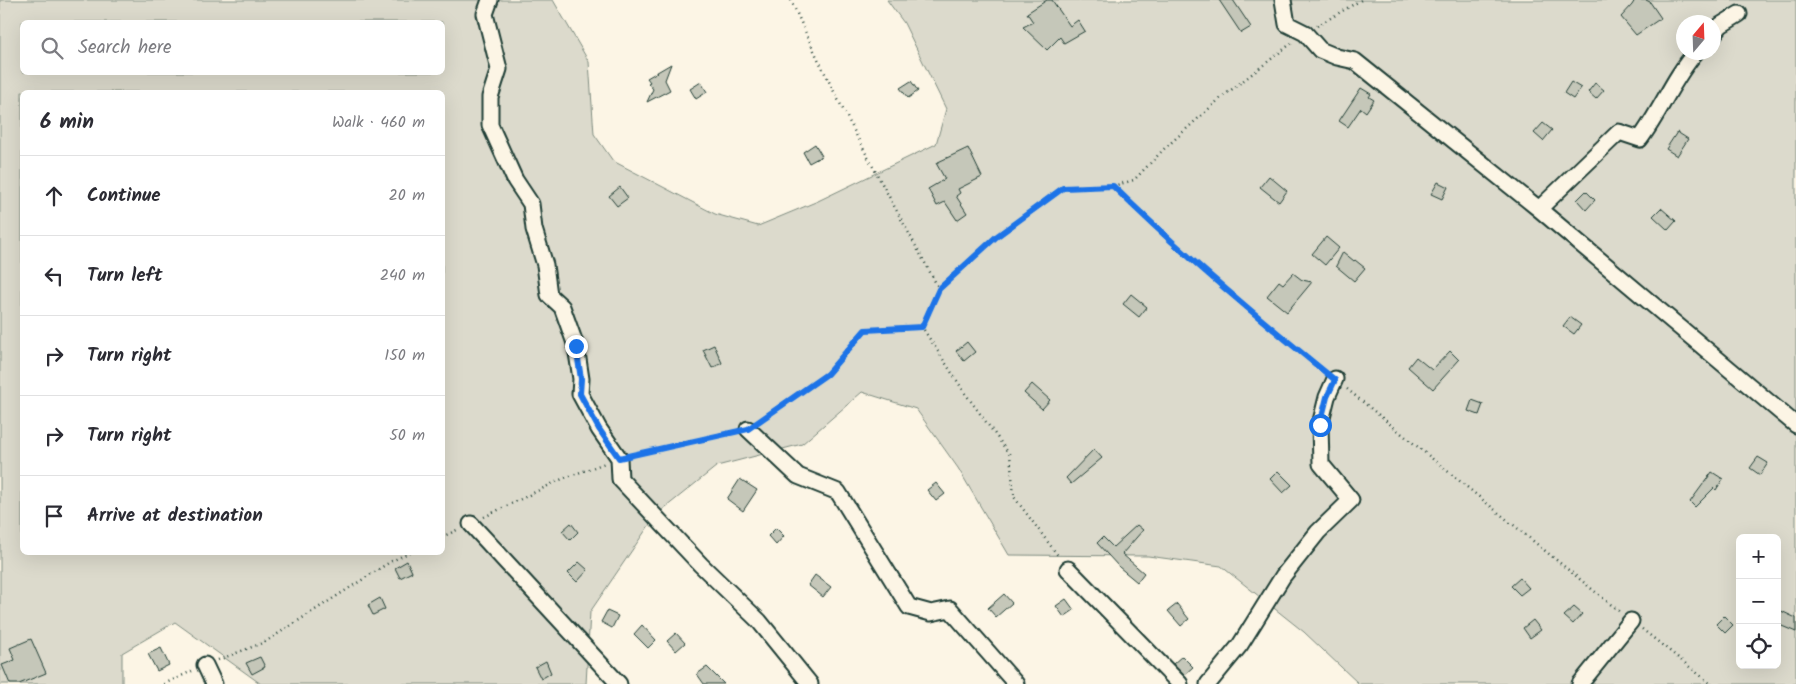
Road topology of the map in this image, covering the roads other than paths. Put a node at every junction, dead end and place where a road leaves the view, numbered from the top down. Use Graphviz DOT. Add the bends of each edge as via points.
graph roads {
  1 [pos="490,0"];
  2 [pos="1283,0"];
  3 [pos="1739,14"];
  4 [pos="1721,25"];
  5 [pos="1689,60"];
  6 [pos="1538,209"];
  7 [pos="1335,380"];
  8 [pos="1796,425"];
  9 [pos="748,429"];
  10 [pos="471,524"];
  11 [pos="1068,569"];
  12 [pos="1632,621"];
  13 [pos="205,665"];
  14 [pos="214,684"];
  15 [pos="619,684"];
  16 [pos="810,684"];
  17 [pos="1016,684"];
  18 [pos="1180,684"];
  19 [pos="1208,684"];
  20 [pos="1580,684"];
  1 -- 16 [label="street" via="485,14 499,68 490,97 490,125 515,180 532,204 534,229 549,296 562,307 576,346 580,394 619,458 620,478 701,565 759,621"];
  2 -- 6 [label="street" via="1287,24 1305,33 1320,50 1355,61"];
  3 -- 4 [label="street"];
  5 -- 6 [label="street" via="1640,138 1619,132"];
  6 -- 8 [label="street"];
  7 -- 19 [label="street" via="1320,425 1321,464 1350,500 1318,532 1283,576 1240,645"];
  9 -- 17 [label="street" via="798,476 838,492 909,607 931,613 950,609"];
  10 -- 15 [label="street"];
  11 -- 18 [label="street"];
  12 -- 20 [label="street"];
  13 -- 14 [label="street"];
}
